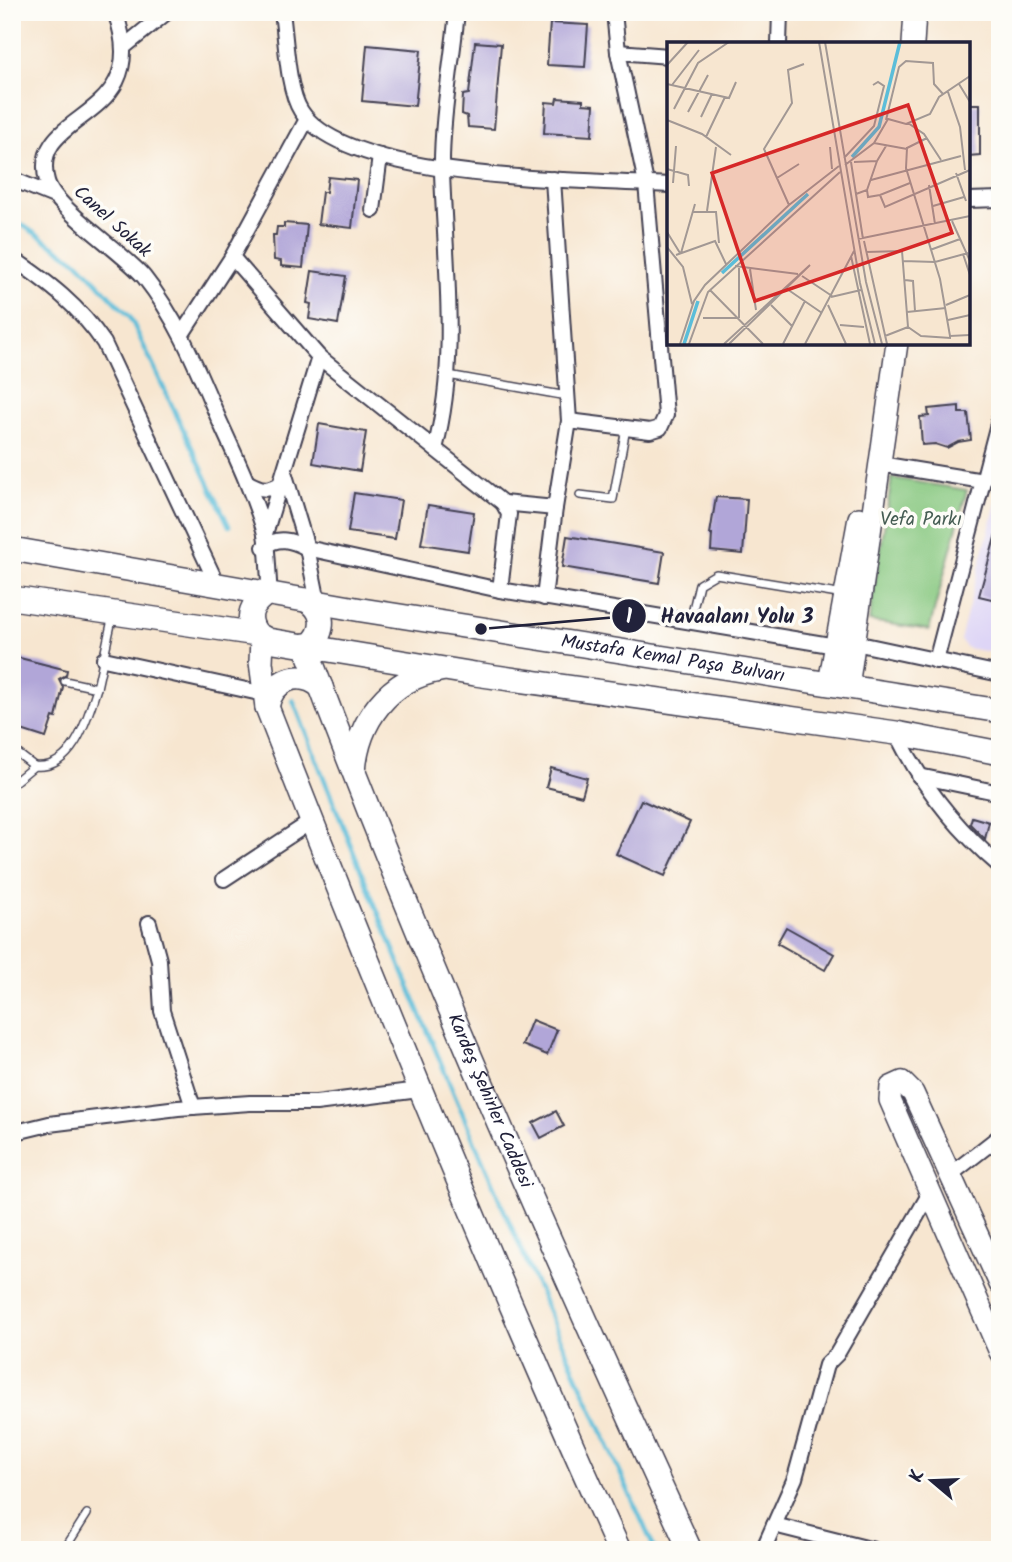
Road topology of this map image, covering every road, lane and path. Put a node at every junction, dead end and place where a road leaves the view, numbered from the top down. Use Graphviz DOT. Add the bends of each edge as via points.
graph roads {
  1 [pos="115,12"];
  2 [pos="167,12"];
  3 [pos="282,12"];
  4 [pos="457,12"];
  5 [pos="614,12"];
  6 [pos="780,12"];
  7 [pos="915,12"];
  8 [pos="923,12"];
  9 [pos="779,42"];
  10 [pos="913,42"];
  11 [pos="921,42"];
  12 [pos="125,46"];
  13 [pos="618,52"];
  14 [pos="667,56"];
  15 [pos="307,119"];
  16 [pos="380,156"];
  17 [pos="442,169"];
  18 [pos="12,179"];
  19 [pos="553,179"];
  20 [pos="646,183"];
  21 [pos="667,185"];
  22 [pos="54,197"];
  23 [pos="1000,199"];
  24 [pos="970,200"];
  25 [pos="373,211"];
  26 [pos="232,257"];
  27 [pos="12,258"];
  28 [pos="182,334"];
  29 [pos="884,345"];
  30 [pos="897,345"];
  31 [pos="319,357"];
  32 [pos="448,375"];
  33 [pos="567,396"];
  34 [pos="1000,416"];
  35 [pos="569,421"];
  36 [pos="626,428"];
  37 [pos="435,449"];
  38 [pos="880,464"];
  39 [pos="284,478"];
  40 [pos="983,481"];
  41 [pos="247,482"];
  42 [pos="580,495"];
  43 [pos="503,503"];
  44 [pos="555,508"];
  45 [pos="265,540"];
  46 [pos="307,548"];
  47 [pos="12,549"];
  48 [pos="216,582"];
  49 [pos="500,590"];
  50 [pos="269,593"];
  51 [pos="845,595"];
  52 [pos="544,597"];
  53 [pos="12,598"];
  54 [pos="312,601"];
  55 [pos="113,615"];
  56 [pos="690,622"];
  57 [pos="260,636"];
  58 [pos="845,644"];
  59 [pos="307,646"];
  60 [pos="104,659"];
  61 [pos="936,661"];
  62 [pos="444,669"];
  63 [pos="1000,674"];
  64 [pos="65,681"];
  65 [pos="839,685"];
  66 [pos="321,687"];
  67 [pos="97,688"];
  68 [pos="265,700"];
  69 [pos="1000,711"];
  70 [pos="896,733"];
  71 [pos="12,749"];
  72 [pos="1000,753"];
  73 [pos="34,766"];
  74 [pos="354,771"];
  75 [pos="919,776"];
  76 [pos="12,784"];
  77 [pos="1000,793"];
  78 [pos="312,821"];
  79 [pos="1000,866"];
  80 [pos="224,879"];
  81 [pos="149,923"];
  82 [pos="419,1090"];
  83 [pos="193,1107"];
  84 [pos="12,1133"];
  85 [pos="1000,1136"];
  86 [pos="950,1174"];
  87 [pos="930,1193"];
  88 [pos="1000,1284"];
  89 [pos="1000,1352"];
  90 [pos="87,1514"];
  91 [pos="774,1525"];
  92 [pos="64,1550"];
  93 [pos="619,1550"];
  94 [pos="690,1550"];
  95 [pos="763,1550"];
  96 [pos="874,1550"];
  1 -- 12 [label="street"];
  2 -- 12 [label="street"];
  3 -- 15 [label="street" via="294,94"];
  4 -- 17 [label="street"];
  5 -- 13 [label="street"];
  6 -- 9 [label="street"];
  7 -- 10 [label="street"];
  8 -- 11 [label="street"];
  12 -- 22 [label="street, Canel Sokak" via="114,86 59,135 48,152 46,180"];
  13 -- 14 [label="street"];
  13 -- 20 [label="street"];
  15 -- 16 [label="street" via="342,141"];
  15 -- 26 [label="street"];
  16 -- 17 [label="street"];
  16 -- 25 [label="street"];
  17 -- 19 [label="street"];
  17 -- 32 [label="street" via="449,286"];
  18 -- 22 [label="street"];
  19 -- 20 [label="street"];
  19 -- 33 [label="street"];
  20 -- 21 [label="street"];
  20 -- 36 [label="street" via="666,415 660,428"];
  22 -- 28 [label="street, Canel Sokak" via="125,256 158,295"];
  23 -- 24 [label="street"];
  26 -- 28 [label="street"];
  26 -- 31 [label="street"];
  27 -- 48 [label="street" via="61,292 104,343"];
  28 -- 41 [label="street, Canel Sokak"];
  29 -- 51 [label="street"];
  30 -- 38 [label="street"];
  31 -- 37 [label="street"];
  31 -- 39 [label="street"];
  32 -- 33 [label="lane"];
  32 -- 37 [label="street"];
  33 -- 35 [label="street"];
  34 -- 40 [label="street"];
  35 -- 36 [label="street"];
  35 -- 44 [label="street"];
  36 -- 42 [label="lane" via="613,499"];
  37 -- 43 [label="street"];
  38 -- 40 [label="street"];
  38 -- 58 [label="street"];
  39 -- 41 [label="street" via="272,490"];
  39 -- 45 [label="street"];
  39 -- 46 [label="street"];
  40 -- 61 [label="street"];
  41 -- 45 [label="street, Canel Sokak"];
  43 -- 44 [label="street"];
  43 -- 49 [label="street" via="509,514"];
  44 -- 52 [label="street"];
  45 -- 46 [label="street" via="291,540"];
  45 -- 50 [label="street, Canel Sokak"];
  46 -- 49 [label="street"];
  46 -- 54 [label="street"];
  47 -- 48 [label="main road"];
  48 -- 50 [label="main road"];
  49 -- 52 [label="street"];
  50 -- 54 [label="main road"];
  50 -- 57 [label="main road" via="251,610 250,623"];
  51 -- 56 [label="lane" via="716,575 699,584"];
  51 -- 58 [label="street"];
  52 -- 56 [label="street"];
  53 -- 55 [label="main road"];
  54 -- 59 [label="main road" via="322,624"];
  54 -- 65 [label="main road, Mustafa Kemal Paşa Bulvarı"];
  55 -- 57 [label="main road"];
  55 -- 60 [label="lane"];
  56 -- 58 [label="street"];
  57 -- 59 [label="main road"];
  57 -- 68 [label="main road"];
  58 -- 61 [label="street"];
  58 -- 65 [label="street"];
  59 -- 62 [label="main road, Mustafa Kemal Paşa Bulvarı"];
  59 -- 66 [label="main road, Kardeş Şehirler Caddesi"];
  60 -- 67 [label="lane"];
  60 -- 68 [label="street"];
  61 -- 63 [label="street"];
  62 -- 70 [label="main road, Mustafa Kemal Paşa Bulvarı"];
  62 -- 74 [label="main road" via="408,681 378,705 358,743"];
  64 -- 67 [label="lane"];
  65 -- 69 [label="main road, Mustafa Kemal Paşa Bulvarı"];
  66 -- 68 [label="main road" via="302,677 287,679"];
  66 -- 74 [label="main road, Kardeş Şehirler Caddesi"];
  67 -- 73 [label="lane" via="75,743 50,765"];
  68 -- 78 [label="main road"];
  70 -- 72 [label="main road, Mustafa Kemal Paşa Bulvarı"];
  70 -- 75 [label="street"];
  71 -- 73 [label="lane"];
  73 -- 76 [label="lane"];
  74 -- 94 [label="main road, Kardeş Şehirler Caddesi" via="582,1315"];
  75 -- 77 [label="street"];
  75 -- 79 [label="street" via="968,839"];
  78 -- 80 [label="street"];
  78 -- 82 [label="main road"];
  81 -- 83 [label="street" via="159,960 162,1011"];
  82 -- 83 [label="street" via="316,1103"];
  82 -- 93 [label="main road"];
  83 -- 84 [label="street" via="50,1124"];
  85 -- 86 [label="street"];
  86 -- 87 [label="street" via="914,1093 902,1082 891,1087 890,1100"];
  86 -- 88 [label="street"];
  87 -- 89 [label="street"];
  87 -- 91 [label="street" via="837,1354 826,1365 795,1478"];
  90 -- 92 [label="lane"];
  91 -- 95 [label="street"];
  91 -- 96 [label="street"];
}
